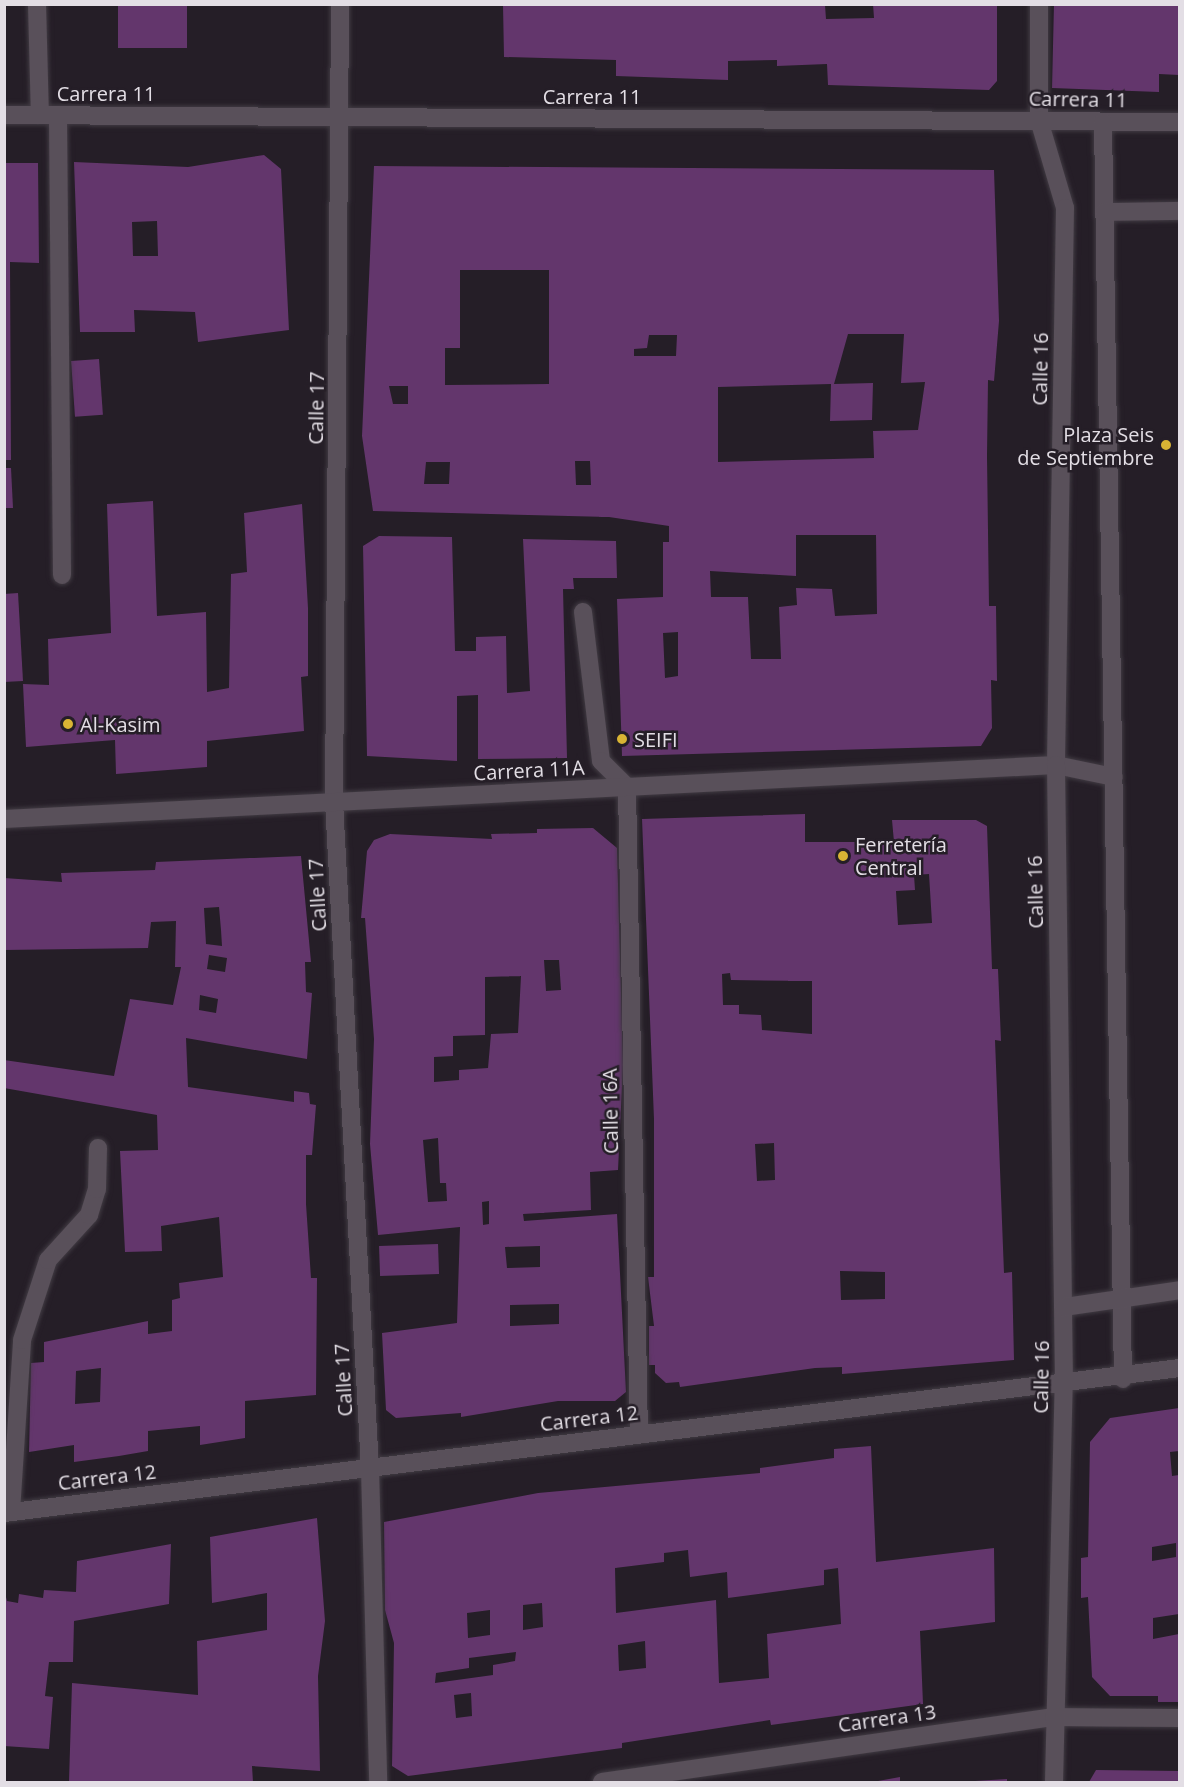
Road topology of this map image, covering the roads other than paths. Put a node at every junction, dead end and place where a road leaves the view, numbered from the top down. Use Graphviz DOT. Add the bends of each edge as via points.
graph roads {
  1 [pos="37,4"];
  2 [pos="340,4"];
  3 [pos="1039,4"];
  4 [pos="4,115"];
  5 [pos="49,116"];
  6 [pos="342,117"];
  7 [pos="1039,120"];
  8 [pos="1104,122"];
  9 [pos="1179,122"];
  10 [pos="1179,211"];
  11 [pos="1104,212"];
  12 [pos="62,575"];
  13 [pos="583,612"];
  14 [pos="1056,765"];
  15 [pos="1114,777"];
  16 [pos="627,787"];
  17 [pos="334,801"];
  18 [pos="4,819"];
  19 [pos="98,1148"];
  20 [pos="1179,1290"];
  21 [pos="1122,1300"];
  22 [pos="1064,1307"];
  23 [pos="1179,1368"];
  24 [pos="1123,1379"];
  25 [pos="1064,1382"];
  26 [pos="639,1434"];
  27 [pos="370,1468"];
  28 [pos="8,1512"];
  29 [pos="1054,1717"];
  30 [pos="1179,1718"];
  31 [pos="378,1782"];
  32 [pos="602,1782"];
  33 [pos="1054,1782"];
  1 -- 5 [label="street"];
  2 -- 6 [label="street, Calle 17"];
  3 -- 7 [label="street, Calle 16"];
  4 -- 5 [label="street, Carrera 11"];
  5 -- 6 [label="street, Carrera 11"];
  5 -- 12 [label="street"];
  6 -- 7 [label="street, Carrera 11"];
  6 -- 17 [label="street, Calle 17"];
  7 -- 8 [label="street, Carrera 11"];
  7 -- 14 [label="street, Calle 16" via="1065,208"];
  8 -- 9 [label="street, Carrera 11"];
  8 -- 11 [label="street"];
  10 -- 11 [label="street"];
  11 -- 15 [label="street"];
  13 -- 16 [label="street" via="601,761"];
  14 -- 15 [label="street, Carrera 11A"];
  14 -- 16 [label="street, Carrera 11A"];
  14 -- 22 [label="street, Calle 16"];
  15 -- 21 [label="street"];
  16 -- 17 [label="street, Carrera 11A"];
  16 -- 26 [label="street, Calle 16A"];
  17 -- 18 [label="street, Carrera 11A"];
  17 -- 27 [label="street, Calle 17"];
  19 -- 28 [label="street" via="97,1189 89,1215 48,1260 22,1340"];
  20 -- 21 [label="street"];
  21 -- 22 [label="street"];
  21 -- 24 [label="street"];
  22 -- 25 [label="street, Calle 16"];
  23 -- 24 [label="street, Carrera 12"];
  24 -- 25 [label="street, Carrera 12"];
  25 -- 26 [label="street, Carrera 12"];
  25 -- 29 [label="street, Calle 16"];
  26 -- 27 [label="street, Carrera 12"];
  27 -- 28 [label="street, Carrera 12"];
  27 -- 31 [label="street, Calle 17"];
  29 -- 30 [label="street, Carrera 13"];
  29 -- 32 [label="street, Carrera 13"];
  29 -- 33 [label="street, Calle 16"];
}
